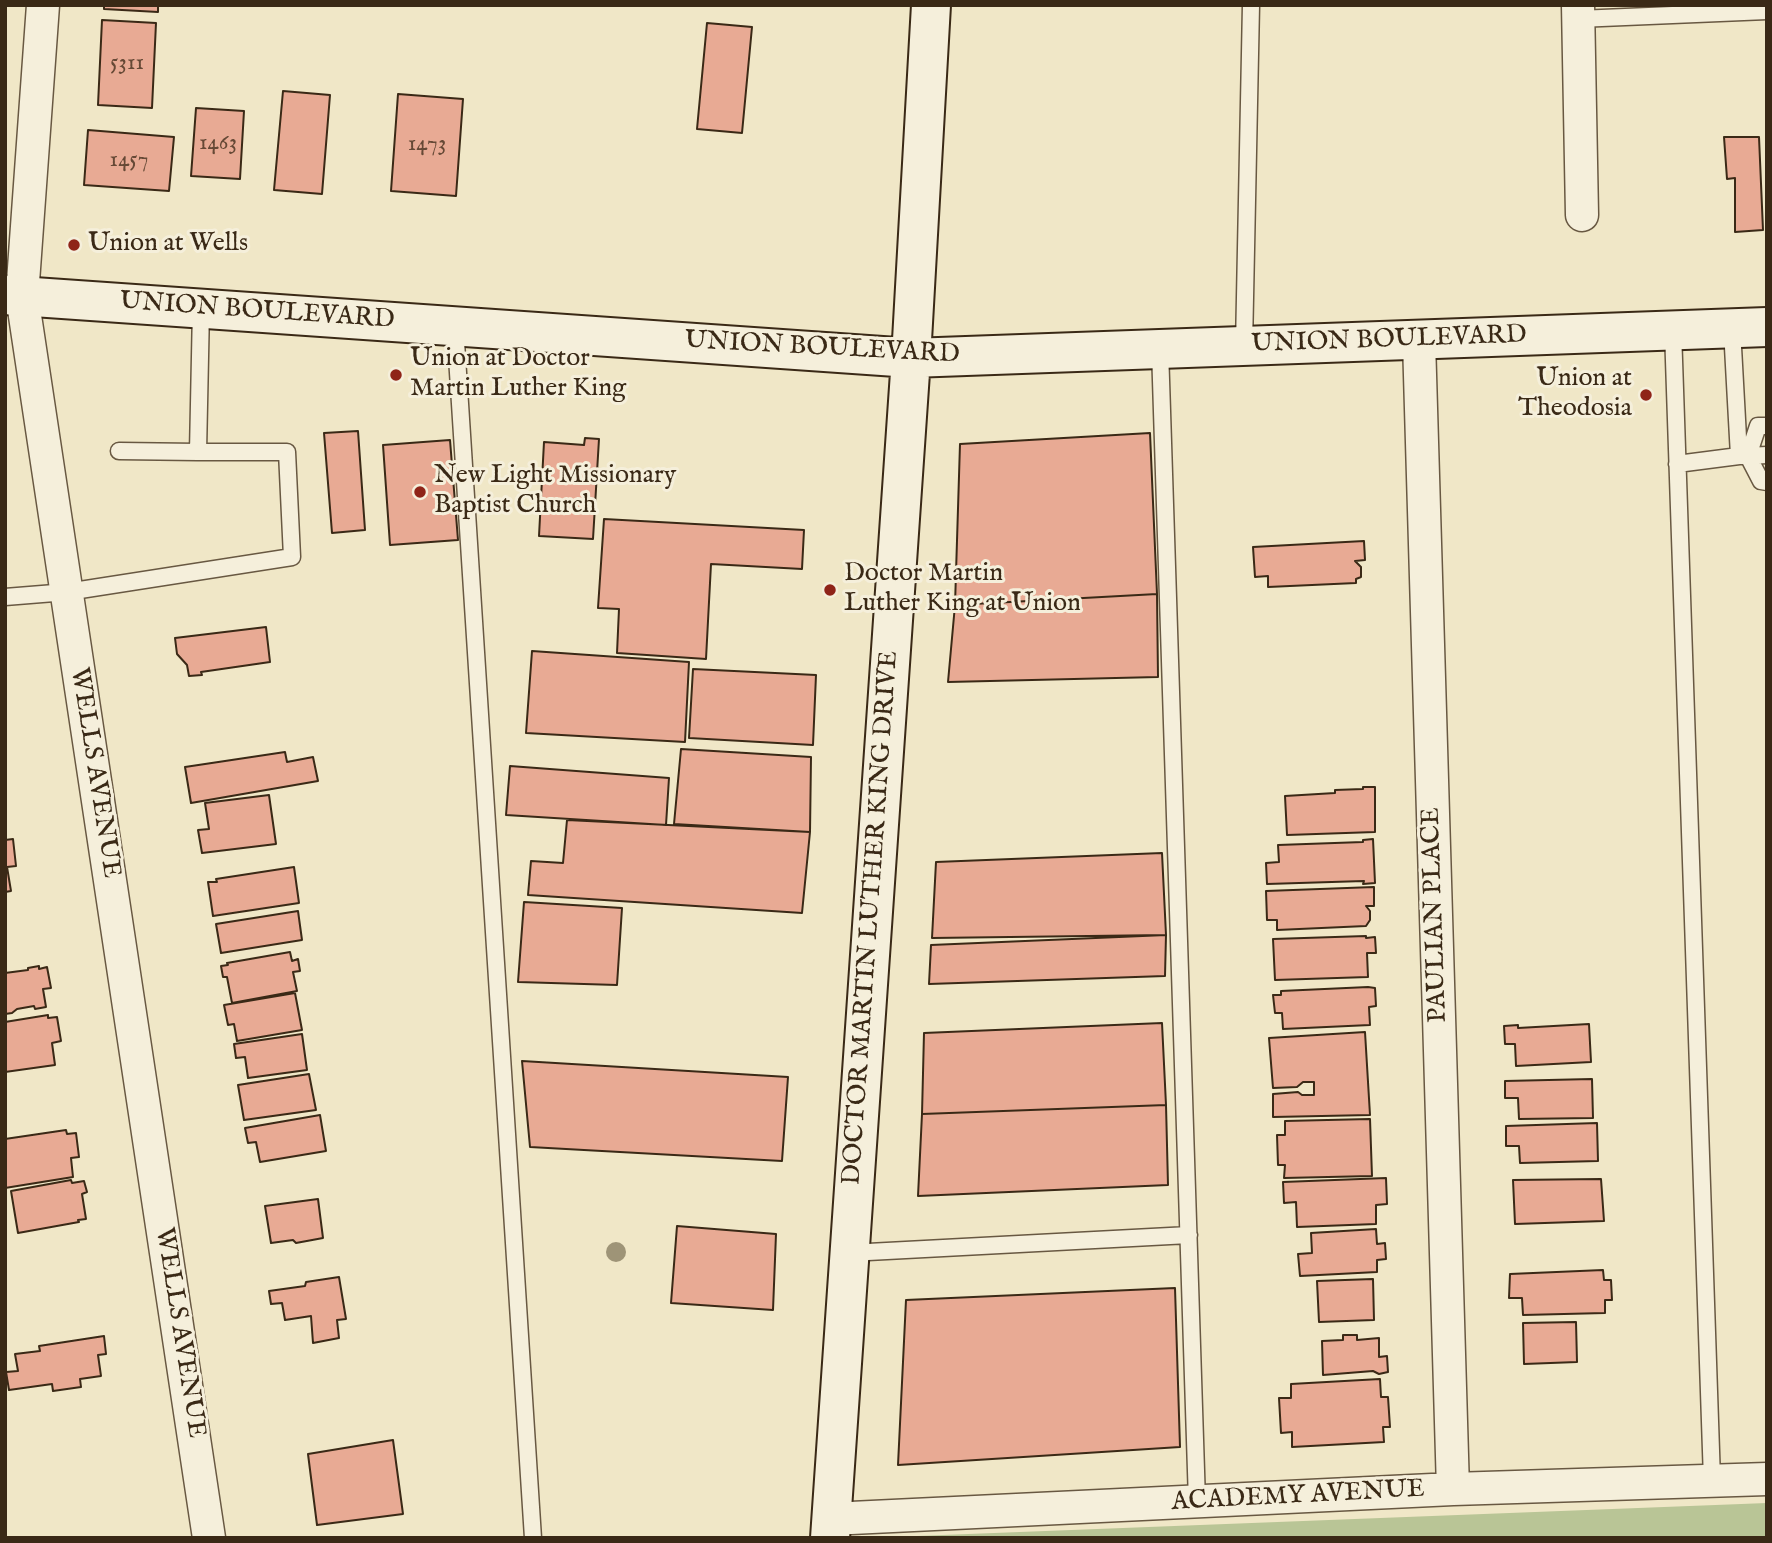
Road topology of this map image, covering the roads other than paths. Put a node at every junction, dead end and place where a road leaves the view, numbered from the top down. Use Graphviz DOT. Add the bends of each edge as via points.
graph roads {
  1 [pos="43,5"];
  2 [pos="931,5"];
  3 [pos="1251,5"];
  4 [pos="1767,11"];
  5 [pos="1578,12"];
  6 [pos="1582,215"];
  7 [pos="14,295"];
  8 [pos="201,309"];
  9 [pos="455,326"];
  10 [pos="1749,328"];
  11 [pos="1673,331"];
  12 [pos="1419,341"];
  13 [pos="1244,346"];
  14 [pos="1160,349"];
  15 [pos="911,358"];
  16 [pos="1767,426"];
  17 [pos="119,451"];
  18 [pos="198,452"];
  19 [pos="1767,455"];
  20 [pos="1743,456"];
  21 [pos="1677,464"];
  22 [pos="1767,482"];
  23 [pos="67,592"];
  24 [pos="5,597"];
  25 [pos="1189,1235"];
  26 [pos="849,1253"];
  27 [pos="1767,1479"];
  28 [pos="1712,1480"];
  29 [pos="1453,1489"];
  30 [pos="1197,1502"];
  31 [pos="830,1528"];
  32 [pos="209,1538"];
  33 [pos="533,1538"];
  1 -- 7 [label="street, WELLS AVENUE"];
  2 -- 15 [label="main road, DOCTOR MARTIN LUTHER KING DRIVE"];
  3 -- 13 [label="lane"];
  4 -- 5 [label="lane"];
  5 -- 6 [label="street"];
  7 -- 8 [label="main road, UNION BOULEVARD"];
  7 -- 23 [label="street, WELLS AVENUE"];
  8 -- 9 [label="main road, UNION BOULEVARD"];
  8 -- 18 [label="lane"];
  9 -- 15 [label="main road, UNION BOULEVARD"];
  9 -- 33 [label="lane"];
  10 -- 11 [label="main road, UNION BOULEVARD"];
  10 -- 20 [label="lane"];
  11 -- 12 [label="main road, UNION BOULEVARD"];
  11 -- 21 [label="lane"];
  12 -- 13 [label="main road, UNION BOULEVARD"];
  12 -- 29 [label="street, PAULIAN PLACE"];
  13 -- 14 [label="main road, UNION BOULEVARD"];
  14 -- 15 [label="main road, UNION BOULEVARD"];
  14 -- 25 [label="lane"];
  15 -- 26 [label="main road, DOCTOR MARTIN LUTHER KING DRIVE"];
  16 -- 20 [label="lane" via="1758,426"];
  17 -- 18 [label="lane"];
  18 -- 23 [label="lane" via="287,452 292,557"];
  19 -- 20 [label="lane"];
  20 -- 21 [label="lane"];
  20 -- 22 [label="lane" via="1761,481"];
  21 -- 28 [label="lane"];
  23 -- 24 [label="lane"];
  23 -- 32 [label="street, WELLS AVENUE"];
  25 -- 26 [label="lane"];
  25 -- 30 [label="lane"];
  26 -- 31 [label="main road, DOCTOR MARTIN LUTHER KING DRIVE"];
  27 -- 28 [label="street, ACADEMY AVENUE"];
  28 -- 29 [label="street, ACADEMY AVENUE"];
  29 -- 30 [label="street, ACADEMY AVENUE"];
  30 -- 31 [label="street, ACADEMY AVENUE"];
}
